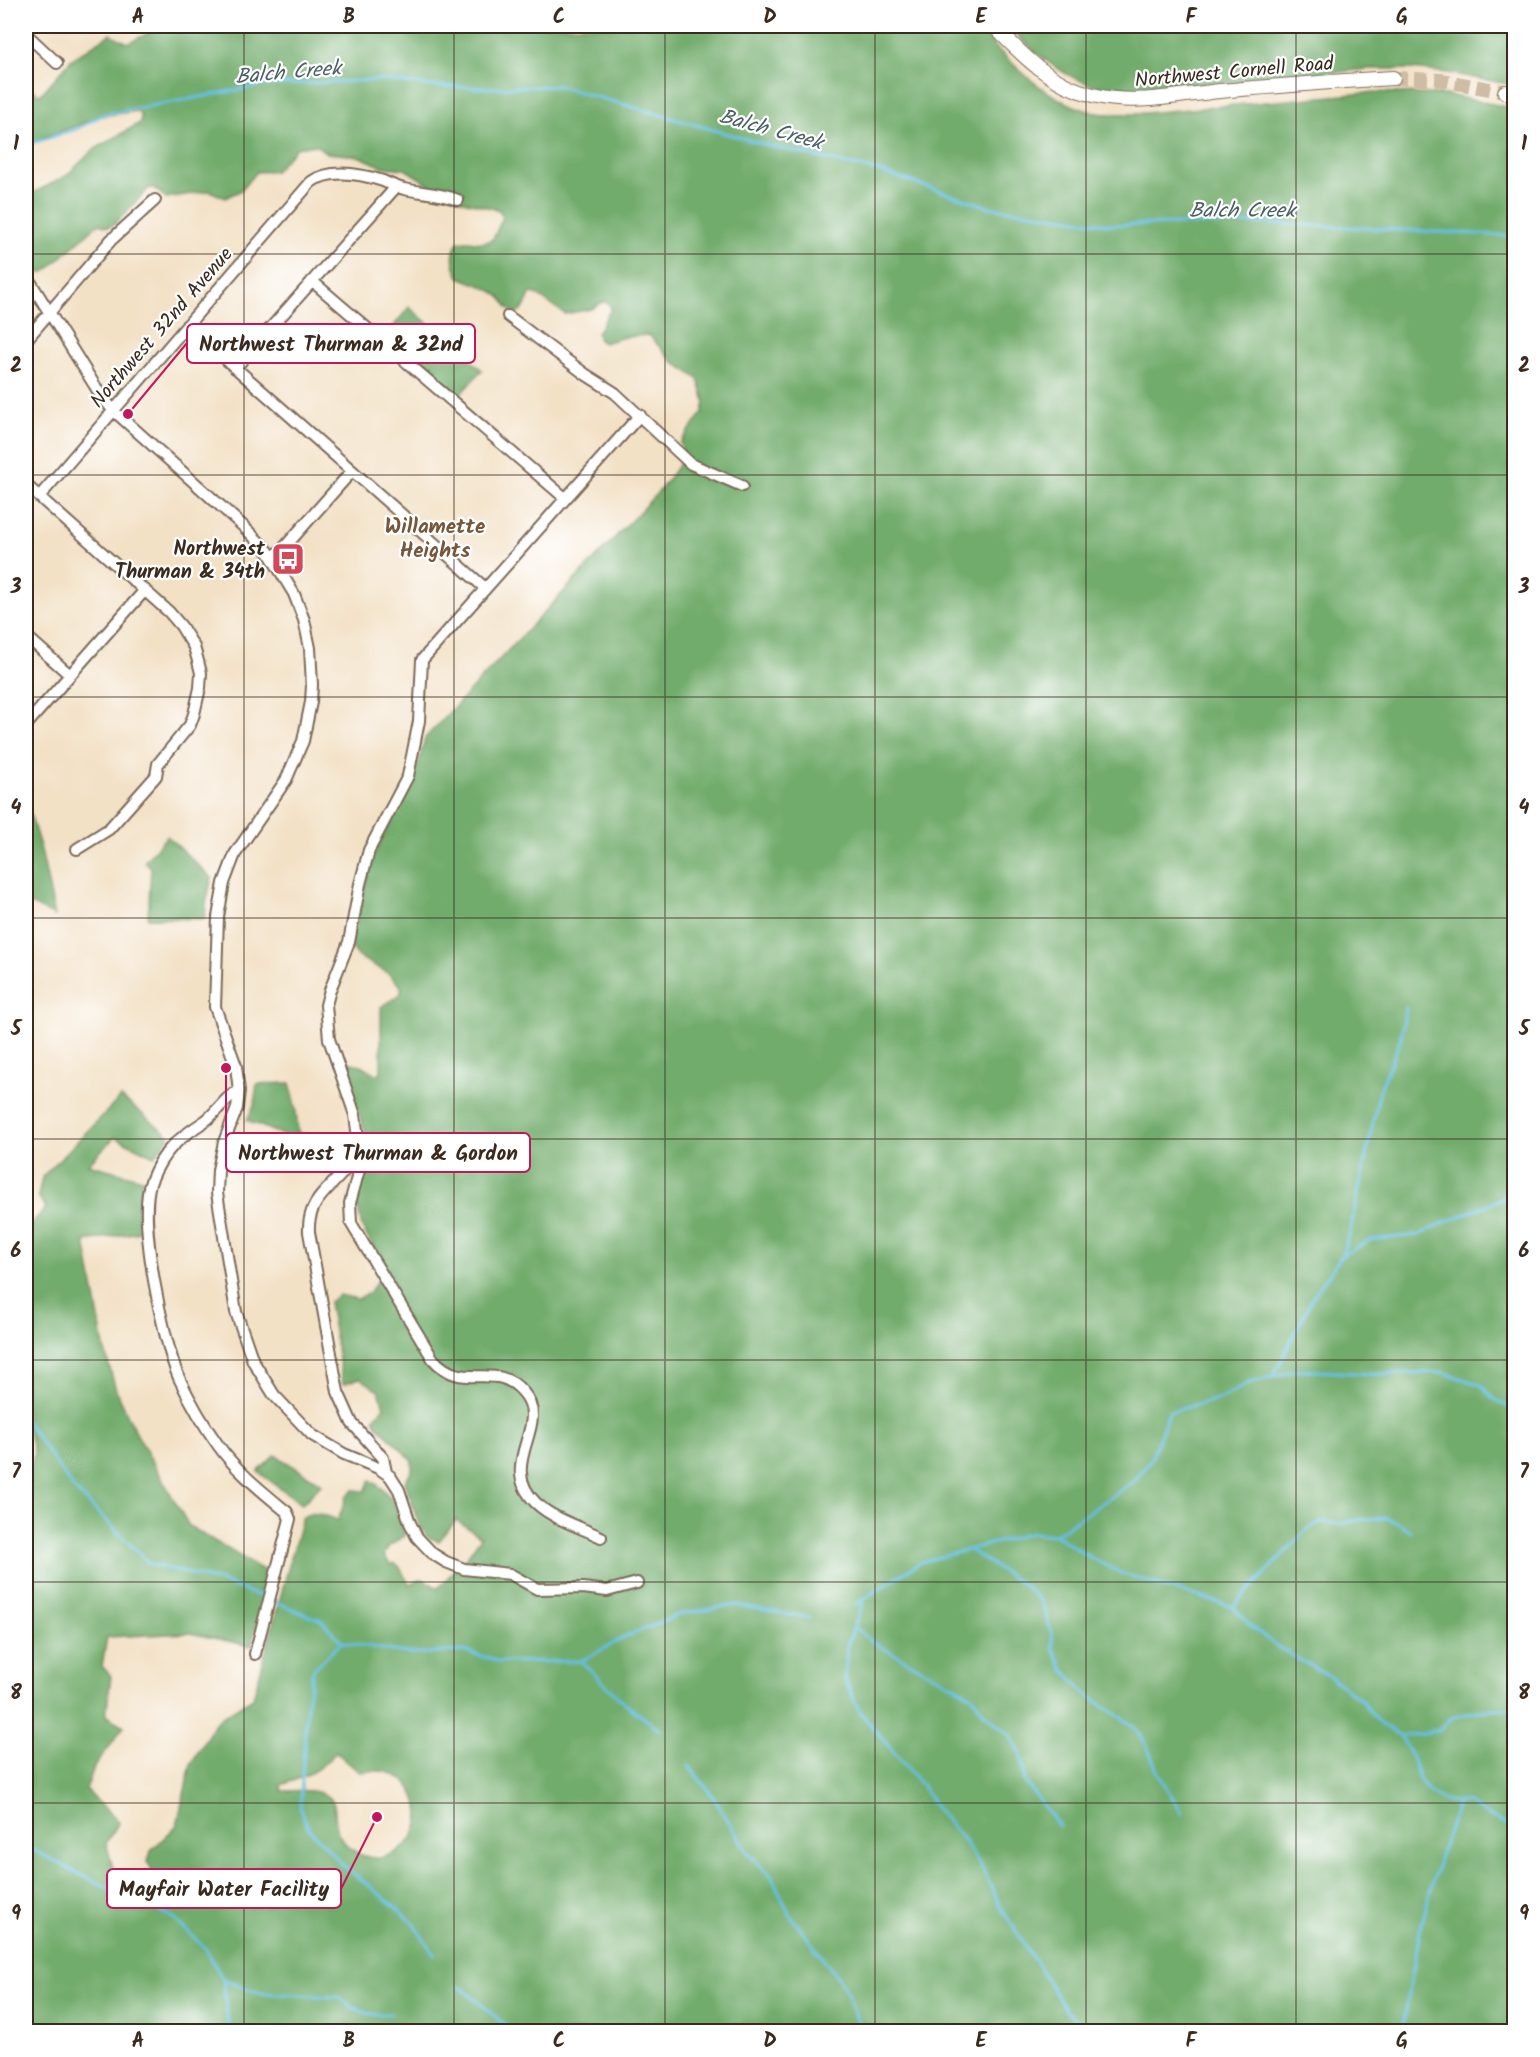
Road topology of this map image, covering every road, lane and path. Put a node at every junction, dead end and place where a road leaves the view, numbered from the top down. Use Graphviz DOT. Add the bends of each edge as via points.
graph roads {
  1 [pos="994,26"];
  2 [pos="26,34"];
  3 [pos="57,63"];
  4 [pos="1393,78"];
  5 [pos="396,187"];
  6 [pos="155,200"];
  7 [pos="458,200"];
  8 [pos="26,275"];
  9 [pos="312,281"];
  10 [pos="50,313"];
  11 [pos="508,316"];
  12 [pos="187,325"];
  13 [pos="26,340"];
  14 [pos="235,368"];
  15 [pos="113,410"];
  16 [pos="640,415"];
  17 [pos="352,471"];
  18 [pos="26,485"];
  19 [pos="742,486"];
  20 [pos="39,498"];
  21 [pos="565,498"];
  22 [pos="273,557"];
  23 [pos="485,588"];
  24 [pos="145,590"];
  25 [pos="26,636"];
  26 [pos="70,675"];
  27 [pos="26,725"];
  28 [pos="77,849"];
  29 [pos="239,1092"];
  30 [pos="357,1152"];
  31 [pos="386,1472"];
  32 [pos="601,1537"];
  33 [pos="637,1583"];
  34 [pos="255,1654"];
  1 -- 4 [label="main road, Northwest Cornell Road" via="1044,73 1076,90 1121,99 1151,100"];
  2 -- 3 [label="street"];
  5 -- 7 [label="street"];
  5 -- 9 [label="street"];
  5 -- 12 [label="street, Northwest 32nd Avenue" via="343,174 326,175 311,182"];
  6 -- 10 [label="street" via="111,240"];
  8 -- 10 [label="street"];
  9 -- 14 [label="street"];
  9 -- 21 [label="street"];
  10 -- 13 [label="street"];
  10 -- 15 [label="street"];
  11 -- 16 [label="street"];
  12 -- 14 [label="street"];
  12 -- 15 [label="street, Northwest 32nd Avenue"];
  14 -- 17 [label="street"];
  15 -- 20 [label="street, Northwest 32nd Avenue"];
  15 -- 22 [label="street"];
  16 -- 19 [label="street" via="691,464"];
  16 -- 21 [label="street"];
  17 -- 22 [label="street"];
  17 -- 23 [label="street"];
  18 -- 20 [label="street"];
  20 -- 24 [label="street"];
  21 -- 23 [label="street"];
  22 -- 29 [label="street" via="304,620 312,662 311,702 297,758 235,854 220,899 215,1007 236,1066"];
  23 -- 30 [label="street" via="422,660 419,721 408,776 369,850 349,942 326,1005 329,1039 357,1124"];
  24 -- 26 [label="street"];
  24 -- 28 [label="street" via="182,626 194,647 201,673 196,708 190,725 160,761 156,776 109,828"];
  25 -- 26 [label="street"];
  26 -- 27 [label="street"];
  29 -- 31 [label="street" via="218,1170 217,1193 247,1348 266,1385 302,1426 332,1448"];
  29 -- 34 [label="street" via="181,1136 167,1152 148,1190 147,1229 164,1331 178,1376 219,1446 289,1516"];
  30 -- 31 [label="street" via="319,1197 311,1213 309,1232 338,1392 352,1423 383,1458"];
  30 -- 32 [label="street" via="359,1170 350,1203 351,1223 433,1359 458,1376 494,1376 517,1385 525,1394 533,1417 520,1458 526,1490 552,1515"];
  31 -- 33 [label="street" via="399,1490 417,1537 446,1562 465,1569 510,1574 537,1589 607,1592"];
}
